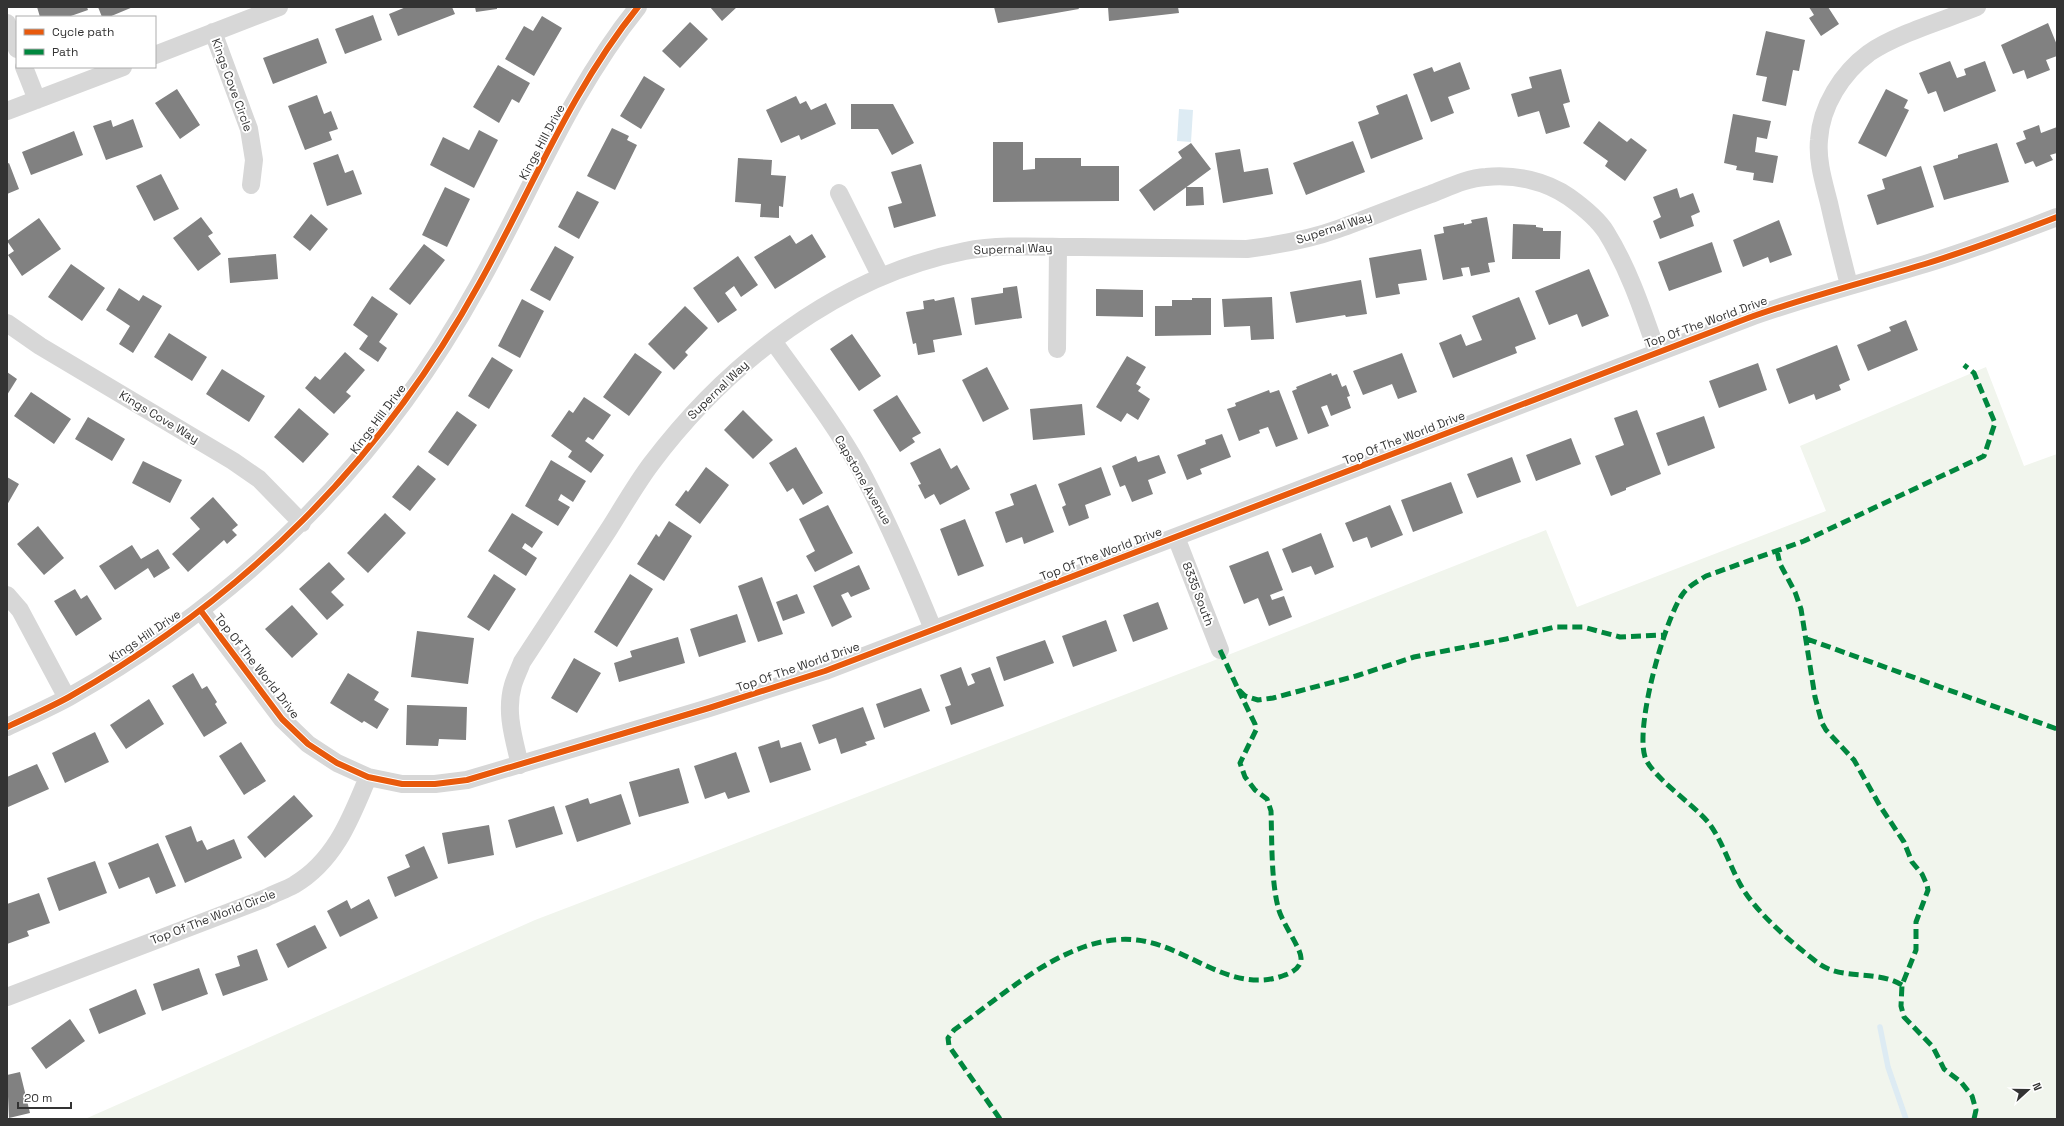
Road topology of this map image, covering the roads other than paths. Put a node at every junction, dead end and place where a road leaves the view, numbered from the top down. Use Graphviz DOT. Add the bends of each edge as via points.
graph roads {
  1 [pos="279,7"];
  2 [pos="638,7"];
  3 [pos="1978,7"];
  4 [pos="7,23"];
  5 [pos="213,32"];
  6 [pos="16,46"];
  7 [pos="156,54"];
  8 [pos="24,68"];
  9 [pos="120,68"];
  10 [pos="36,100"];
  11 [pos="7,112"];
  12 [pos="251,185"];
  13 [pos="839,193"];
  14 [pos="2057,217"];
  15 [pos="1058,247"];
  16 [pos="881,277"];
  17 [pos="1849,285"];
  18 [pos="7,323"];
  19 [pos="773,341"];
  20 [pos="1057,349"];
  21 [pos="1657,352"];
  22 [pos="302,523"];
  23 [pos="1176,537"];
  24 [pos="7,595"];
  25 [pos="201,611"];
  26 [pos="933,630"];
  27 [pos="1220,650"];
  28 [pos="67,698"];
  29 [pos="7,726"];
  30 [pos="520,765"];
  31 [pos="368,777"];
  32 [pos="7,997"];
  1 -- 5 [label="street"];
  2 -- 22 [label="street, Kings Hill Drive" via="589,76 443,347 402,407"];
  3 -- 17 [label="street" via="1890,41 1869,53 1850,70 1836,89 1824,113 1819,140 1821,168"];
  4 -- 6 [label="street"];
  5 -- 7 [label="street"];
  5 -- 12 [label="street, Kings Cove Circle" via="249,129 254,160"];
  8 -- 10 [label="street"];
  9 -- 10 [label="street"];
  10 -- 11 [label="street"];
  13 -- 16 [label="street"];
  14 -- 17 [label="street, Top Of The World Drive" via="1925,264"];
  15 -- 16 [label="street, Supernal Way" via="1012,246 966,251 923,261"];
  15 -- 20 [label="street"];
  15 -- 21 [label="street, Supernal Way" via="1246,249 1278,245 1339,229 1461,182 1485,176 1510,176 1559,190 1585,208 1606,231 1621,258"];
  16 -- 19 [label="street, Supernal Way" via="798,322"];
  17 -- 21 [label="street, Top Of The World Drive" via="1787,304"];
  18 -- 22 [label="street, Kings Cove Way" via="40,346 233,461 259,479"];
  19 -- 26 [label="street, Capstone Avenue" via="859,468 893,533"];
  19 -- 30 [label="street, Supernal Way" via="728,378 650,464 522,662 513,686 510,709 512,733"];
  21 -- 23 [label="street, Top Of The World Drive"];
  22 -- 25 [label="street, Kings Hill Drive"];
  23 -- 26 [label="street, Top Of The World Drive"];
  23 -- 27 [label="street, 8335 South"];
  24 -- 28 [label="street" via="20,610"];
  25 -- 28 [label="street, Kings Hill Drive" via="136,657"];
  25 -- 31 [label="street, Top Of The World Drive" via="282,720 308,744 337,763"];
  26 -- 30 [label="street, Top Of The World Drive" via="825,671"];
  28 -- 29 [label="street, Kings Hill Drive"];
  30 -- 31 [label="street, Top Of The World Drive" via="467,780 435,784 402,784"];
  31 -- 32 [label="street, Top Of The World Circle" via="337,844 318,866 294,884 258,901"];
}
